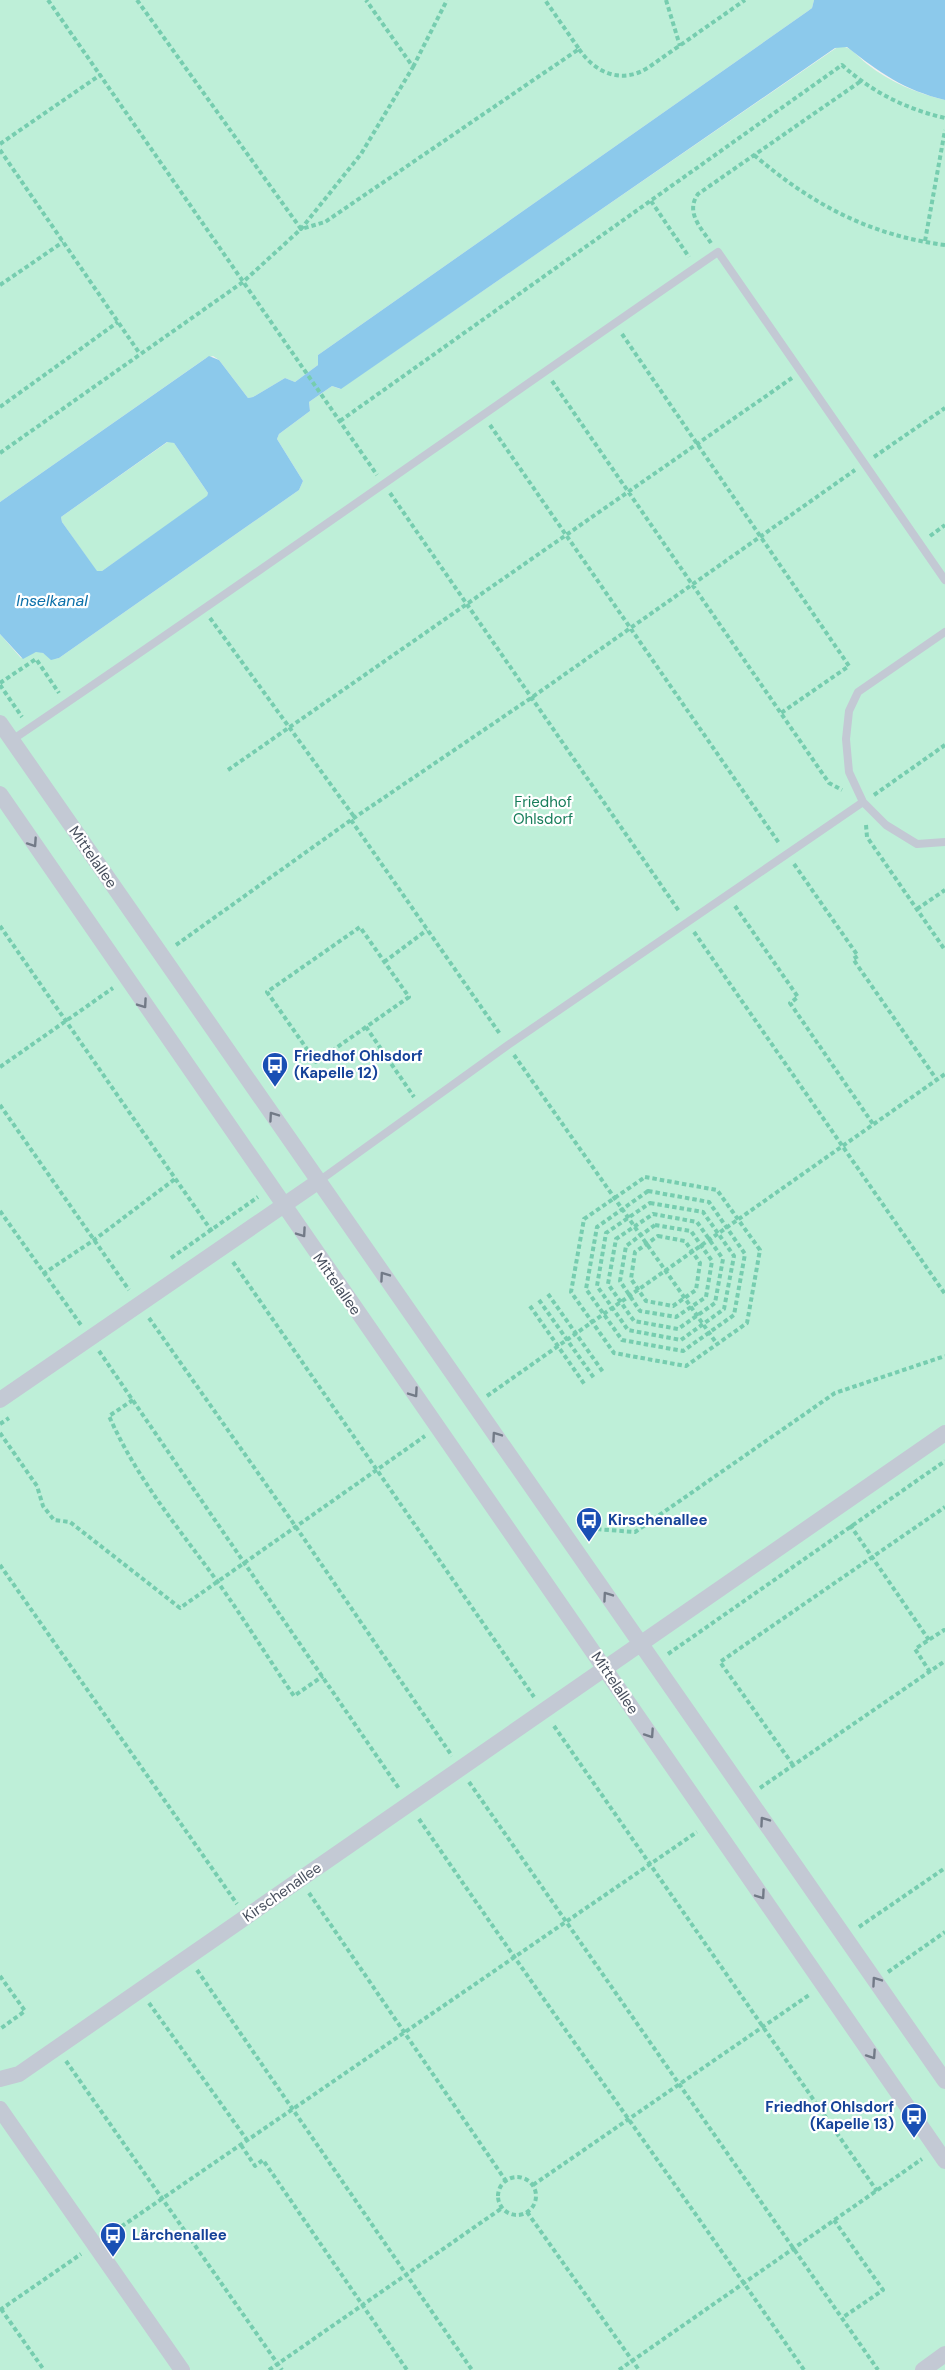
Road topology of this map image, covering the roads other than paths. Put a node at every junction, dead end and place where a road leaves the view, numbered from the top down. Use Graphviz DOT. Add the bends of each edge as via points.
graph roads {
  1 [pos="945,580"];
  2 [pos="945,632"];
  3 [pos="0,723"];
  4 [pos="6,744"];
  5 [pos="0,794"];
  6 [pos="863,802"];
  7 [pos="945,842"];
  8 [pos="319,1181"];
  9 [pos="282,1205"];
  10 [pos="0,1400"];
  11 [pos="945,1433"];
  12 [pos="641,1644"];
  13 [pos="605,1668"];
  14 [pos="0,2079"];
  15 [pos="945,2081"];
  16 [pos="0,2109"];
  17 [pos="941,2155"];
  18 [pos="945,2354"];
  19 [pos="182,2370"];
  20 [pos="923,2370"];
  1 -- 4 [label="lane" via="718,252"];
  2 -- 6 [label="lane" via="858,692 849,711 846,739 849,772"];
  3 -- 4 [label="street, Mittelallee"];
  8 -- 4 [label="street, Mittelallee, one-way" via="162,955"];
  5 -- 9 [label="street, Mittelallee, one-way"];
  6 -- 7 [label="lane" via="886,825 917,844"];
  6 -- 8 [label="lane"];
  8 -- 9 [label="street"];
  12 -- 8 [label="street, Mittelallee, one-way"];
  9 -- 10 [label="street"];
  9 -- 13 [label="street, Mittelallee, one-way"];
  11 -- 12 [label="street, Kirschenallee"];
  12 -- 13 [label="street, Kirschenallee"];
  15 -- 12 [label="street, Mittelallee, one-way"];
  13 -- 14 [label="street, Kirschenallee" via="19,2074"];
  13 -- 17 [label="street, Mittelallee, one-way"];
  16 -- 19 [label="street"];
  18 -- 20 [label="street"];
}
